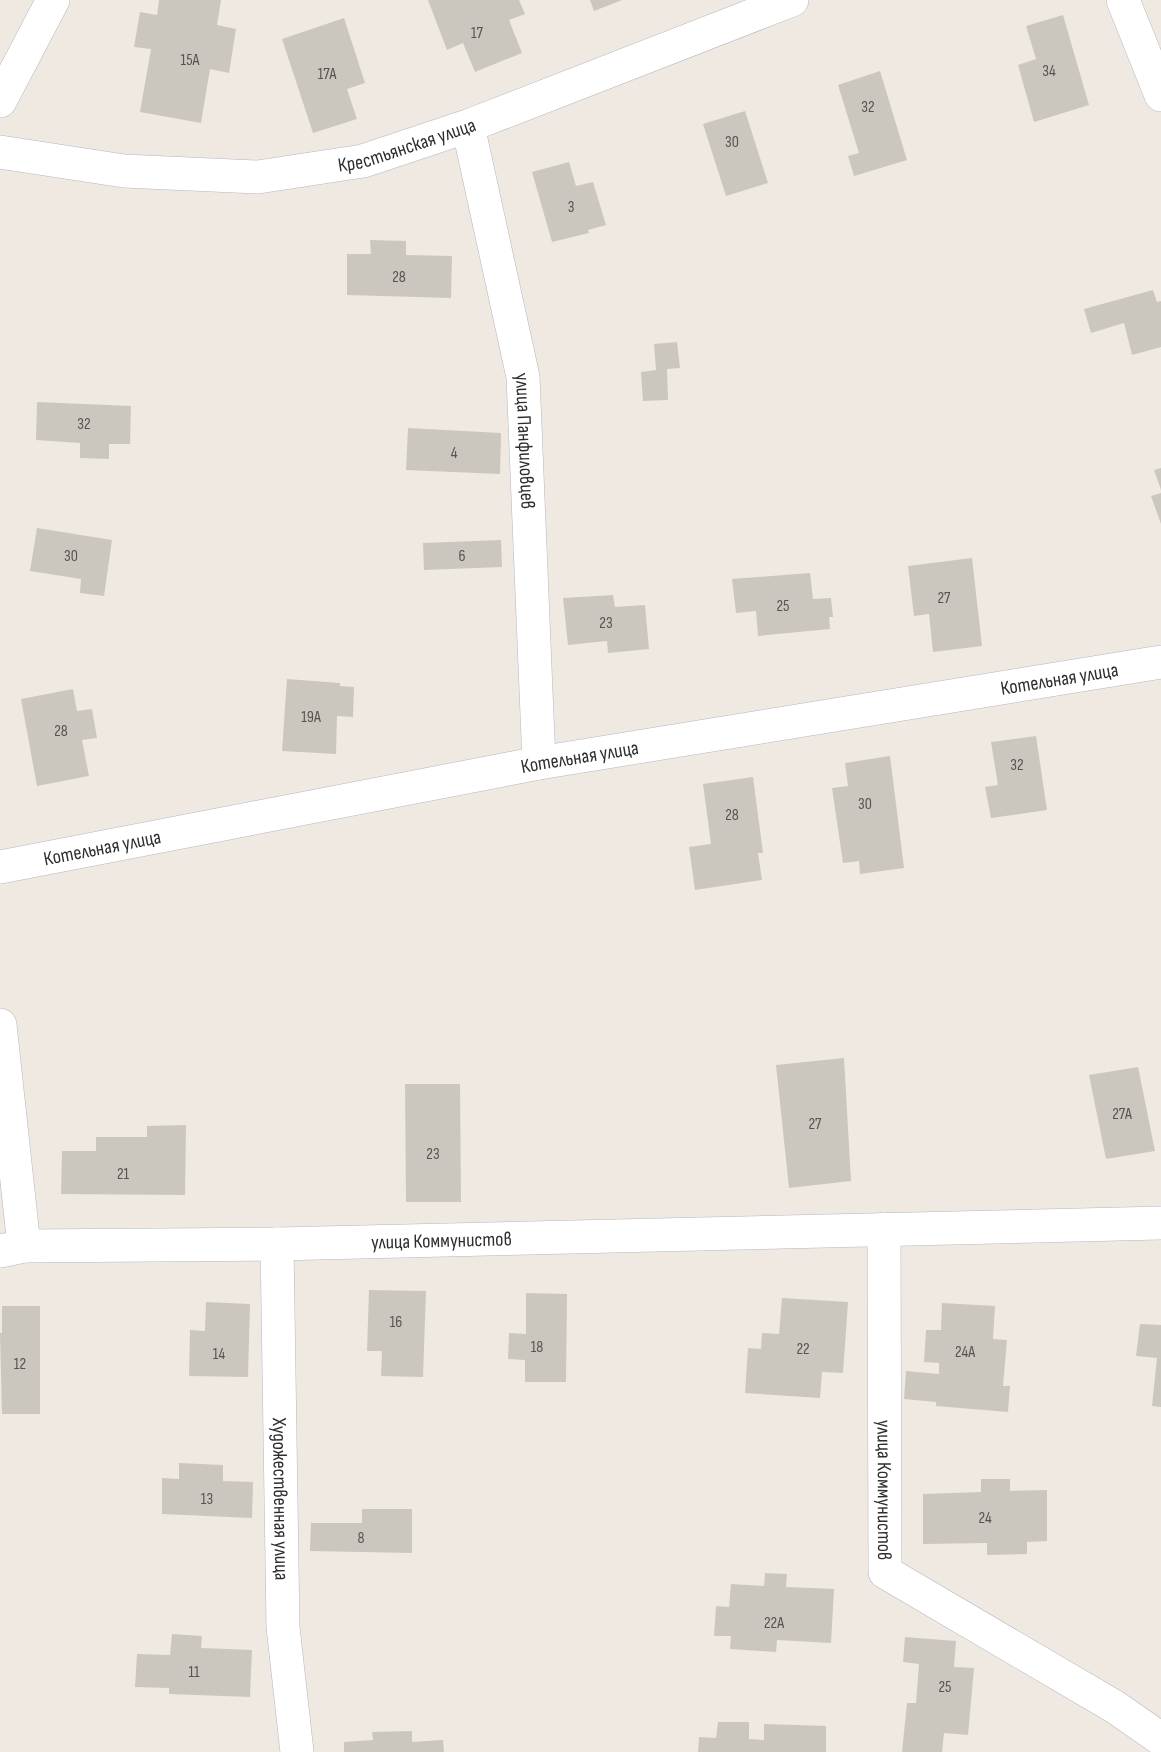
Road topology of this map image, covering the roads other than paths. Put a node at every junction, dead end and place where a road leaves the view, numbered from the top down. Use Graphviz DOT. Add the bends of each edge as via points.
graph roads {
  1 [pos="53,0"];
  2 [pos="792,0"];
  3 [pos="1124,0"];
  4 [pos="1161,95"];
  5 [pos="0,101"];
  6 [pos="468,126"];
  7 [pos="0,152"];
  8 [pos="1161,662"];
  9 [pos="539,763"];
  10 [pos="0,867"];
  11 [pos="0,1025"];
  12 [pos="1161,1223"];
  13 [pos="884,1229"];
  14 [pos="277,1244"];
  15 [pos="12,1248"];
  16 [pos="1161,1738"];
  17 [pos="297,1752"];
  1 -- 5 [label="street"];
  2 -- 6 [label="street, Крестьянская улица"];
  3 -- 4 [label="street"];
  6 -- 7 [label="street, Крестьянская улица" via="363,161 258,177 124,171"];
  6 -- 9 [label="street, улица Панфиловцев" via="523,377"];
  8 -- 9 [label="street, Котельная улица"];
  9 -- 10 [label="street, Котельная улица"];
  11 -- 15 [label="street"];
  12 -- 13 [label="street, улица Коммунистов"];
  13 -- 14 [label="street, улица Коммунистов"];
  13 -- 16 [label="street, улица Коммунистов" via="885,1572"];
  14 -- 15 [label="street, улица Коммунистов"];
  14 -- 17 [label="street, Художественная улица" via="284,1627"];
}
